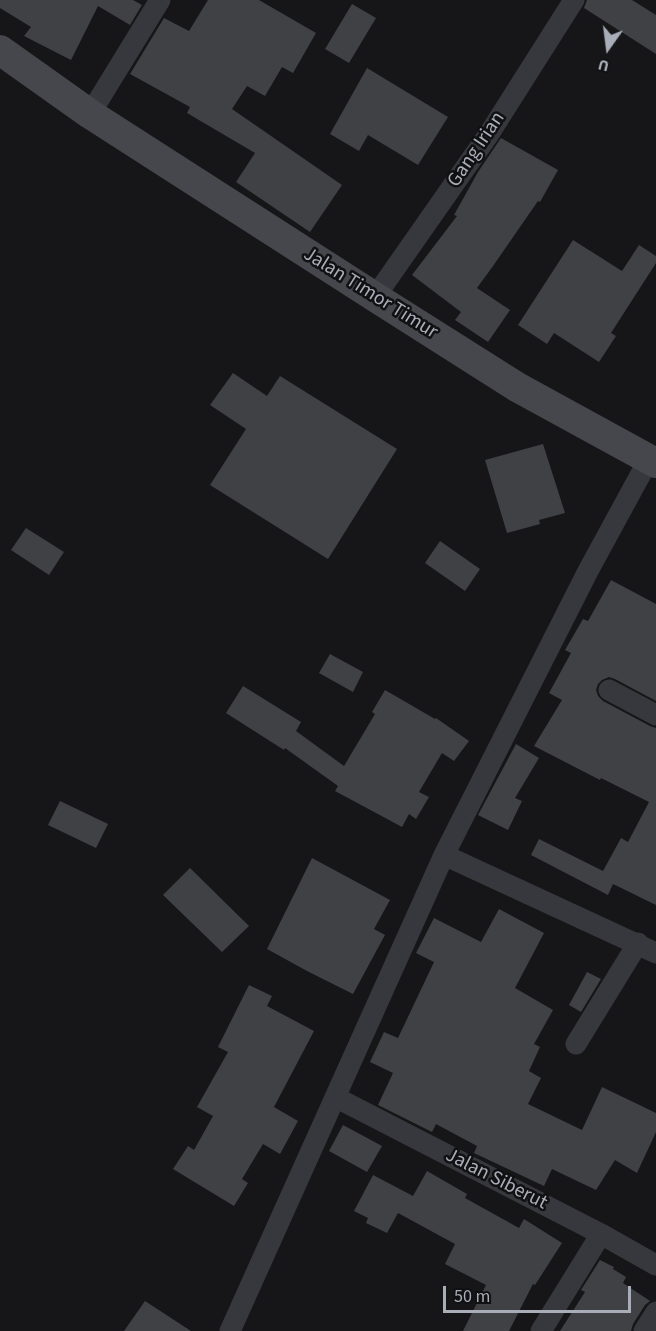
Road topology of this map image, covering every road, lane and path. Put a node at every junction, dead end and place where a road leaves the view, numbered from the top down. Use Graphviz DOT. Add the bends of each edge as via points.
graph roads {
  1 [pos="160,0"];
  2 [pos="574,0"];
  3 [pos="0,50"];
  4 [pos="90,114"];
  5 [pos="375,297"];
  6 [pos="653,461"];
  7 [pos="609,690"];
  8 [pos="656,715"];
  9 [pos="444,855"];
  10 [pos="647,948"];
  11 [pos="576,1044"];
  12 [pos="335,1097"];
  13 [pos="601,1234"];
  14 [pos="656,1265"];
  15 [pos="656,1312"];
  16 [pos="230,1331"];
  17 [pos="541,1331"];
  18 [pos="644,1331"];
  1 -- 4 [label="street"];
  2 -- 5 [label="street, Gang Irian" via="489,134"];
  3 -- 4 [label="street, Jalan Timor Timur"];
  4 -- 5 [label="street, Jalan Timor Timur"];
  5 -- 6 [label="street, Jalan Timor Timur" via="517,387"];
  6 -- 9 [label="street" via="588,571"];
  7 -- 8 [label="street"];
  9 -- 10 [label="street"];
  9 -- 12 [label="street"];
  10 -- 11 [label="street"];
  12 -- 13 [label="street, Jalan Siberut"];
  12 -- 16 [label="street"];
  13 -- 14 [label="street, Jalan Siberut"];
  13 -- 17 [label="street"];
  15 -- 18 [label="street"];
}
